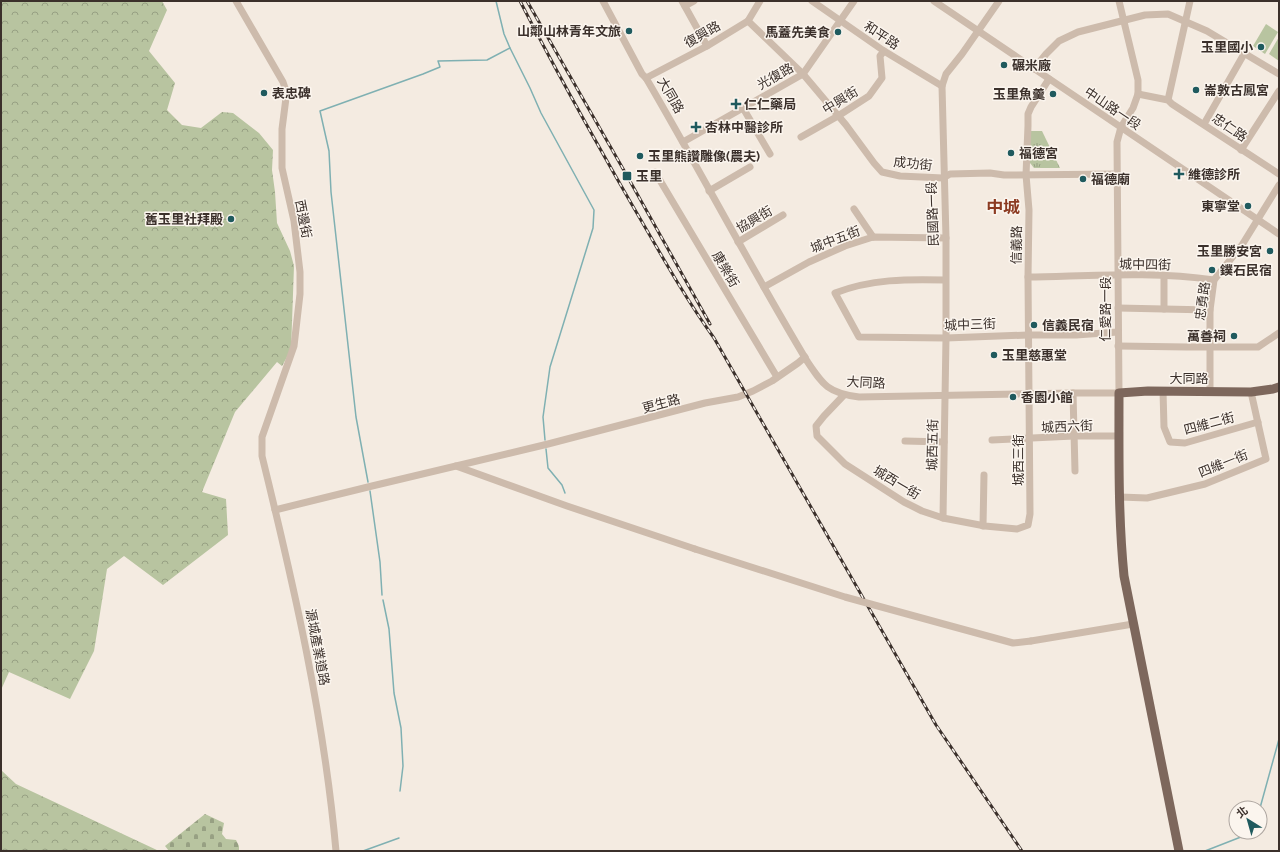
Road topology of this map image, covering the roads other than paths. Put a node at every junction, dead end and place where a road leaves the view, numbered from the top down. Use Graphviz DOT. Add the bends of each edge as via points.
graph roads {
  1 [pos="236,1"];
  2 [pos="603,1"];
  3 [pos="694,1"];
  4 [pos="760,1"];
  5 [pos="812,1"];
  6 [pos="854,1"];
  7 [pos="934,1"];
  8 [pos="999,1"];
  9 [pos="1118,1"];
  10 [pos="1190,1"];
  11 [pos="684,3"];
  12 [pos="1124,20"];
  13 [pos="748,21"];
  14 [pos="839,21"];
  15 [pos="1186,21"];
  16 [pos="978,31"];
  17 [pos="707,46"];
  18 [pos="884,51"];
  19 [pos="1244,54"];
  20 [pos="1034,69"];
  21 [pos="803,74"];
  22 [pos="1279,74"];
  23 [pos="646,78"];
  24 [pos="1049,79"];
  25 [pos="942,86"];
  26 [pos="1279,91"];
  27 [pos="1138,94"];
  28 [pos="1168,100"];
  29 [pos="744,108"];
  30 [pos="838,116"];
  31 [pos="1204,124"];
  32 [pos="1121,127"];
  33 [pos="801,137"];
  34 [pos="683,142"];
  35 [pos="1241,150"];
  36 [pos="770,154"];
  37 [pos="750,168"];
  38 [pos="654,172"];
  39 [pos="1117,174"];
  40 [pos="1279,174"];
  41 [pos="1026,175"];
  42 [pos="943,178"];
  43 [pos="1279,185"];
  44 [pos="709,191"];
  45 [pos="854,209"];
  46 [pos="783,215"];
  47 [pos="1258,220"];
  48 [pos="1279,234"];
  49 [pos="873,237"];
  50 [pos="946,238"];
  51 [pos="738,242"];
  52 [pos="1118,275"];
  53 [pos="1164,276"];
  54 [pos="1028,277"];
  55 [pos="945,280"];
  56 [pos="1214,280"];
  57 [pos="764,287"];
  58 [pos="1118,308"];
  59 [pos="1164,309"];
  60 [pos="1210,310"];
  61 [pos="1118,332"];
  62 [pos="1279,333"];
  63 [pos="1028,335"];
  64 [pos="946,338"];
  65 [pos="1118,346"];
  66 [pos="1210,347"];
  67 [pos="805,357"];
  68 [pos="777,377"];
  69 [pos="1279,387"];
  70 [pos="1163,391"];
  71 [pos="1210,391"];
  72 [pos="1251,392"];
  73 [pos="1073,393"];
  74 [pos="1119,393"];
  75 [pos="1030,394"];
  76 [pos="844,395"];
  77 [pos="944,396"];
  78 [pos="1258,422"];
  79 [pos="1074,436"];
  80 [pos="1118,436"];
  81 [pos="1030,439"];
  82 [pos="992,440"];
  83 [pos="905,441"];
  84 [pos="944,442"];
  85 [pos="262,450"];
  86 [pos="456,466"];
  87 [pos="1075,471"];
  88 [pos="984,475"];
  89 [pos="1120,497"];
  90 [pos="275,510"];
  91 [pos="943,518"];
  92 [pos="1028,525"];
  93 [pos="983,526"];
  94 [pos="1134,624"];
  95 [pos="1178,849"];
  96 [pos="336,851"];
  1 -- 85 [label="street, 西邊街" via="285,88 282,168 294,221 300,272 294,346 262,437"];
  2 -- 23 [label="street, 大同路"];
  3 -- 11 [label="street"];
  4 -- 13 [label="street, 復興路"];
  5 -- 14 [label="street, 和平路"];
  6 -- 14 [label="street, 光復路"];
  7 -- 16 [label="street, 中山路一段"];
  8 -- 16 [label="street, 民國路一段"];
  9 -- 12 [label="street, 仁愛路一段"];
  10 -- 15 [label="street"];
  11 -- 17 [label="street"];
  12 -- 15 [label="street" via="1168,14"];
  12 -- 20 [label="street" via="1078,32 1059,41"];
  12 -- 27 [label="street, 仁愛路一段" via="1138,80"];
  13 -- 17 [label="street, 復興路"];
  13 -- 21 [label="street, 成功街"];
  14 -- 18 [label="street, 和平路"];
  14 -- 21 [label="street, 光復路"];
  15 -- 19 [label="street"];
  15 -- 28 [label="street"];
  16 -- 20 [label="street, 中山路一段"];
  16 -- 25 [label="street, 民國路一段" via="946,74"];
  17 -- 23 [label="street, 復興路"];
  18 -- 25 [label="street, 和平路"];
  18 -- 30 [label="street, 中興街" via="880,56 882,78 878,84 869,96"];
  19 -- 22 [label="street"];
  19 -- 31 [label="street"];
  20 -- 24 [label="street, 中山路一段"];
  21 -- 29 [label="street, 光復路"];
  21 -- 30 [label="street, 成功街"];
  23 -- 34 [label="street, 大同路"];
  24 -- 32 [label="street, 中山路一段"];
  24 -- 41 [label="street, 信義路" via="1028,114"];
  25 -- 42 [label="street, 民國路一段"];
  26 -- 35 [label="street"];
  27 -- 28 [label="street, 忠仁路"];
  27 -- 32 [label="street, 仁愛路一段"];
  28 -- 31 [label="street, 忠仁路"];
  29 -- 34 [label="street, 光復路"];
  29 -- 36 [label="street"];
  30 -- 33 [label="street, 中興街"];
  30 -- 42 [label="street, 成功街" via="882,172 900,176"];
  31 -- 35 [label="street, 忠仁路"];
  32 -- 39 [label="street, 仁愛路一段" via="1117,142"];
  32 -- 47 [label="street, 中山路一段"];
  34 -- 44 [label="street, 大同路"];
  35 -- 40 [label="street, 忠仁路"];
  37 -- 44 [label="street"];
  38 -- 68 [label="street, 康樂街"];
  39 -- 41 [label="street, 成功街"];
  39 -- 52 [label="street, 仁愛路一段"];
  41 -- 42 [label="street, 成功街" via="950,174"];
  41 -- 54 [label="street, 信義路" via="1029,210"];
  42 -- 50 [label="street, 民國路一段"];
  43 -- 47 [label="street, 忠勇路"];
  44 -- 51 [label="street, 大同路"];
  45 -- 49 [label="street"];
  46 -- 51 [label="street, 協興街"];
  47 -- 48 [label="street, 中山路一段"];
  47 -- 56 [label="street, 忠勇路"];
  49 -- 50 [label="street, 城中五街"];
  49 -- 57 [label="street, 城中五街" via="808,262"];
  50 -- 55 [label="street, 民國路一段"];
  51 -- 57 [label="street, 大同路"];
  52 -- 53 [label="street, 城中四街"];
  52 -- 54 [label="street, 城中四街"];
  52 -- 58 [label="street, 仁愛路一段"];
  53 -- 56 [label="street, 城中四街"];
  53 -- 59 [label="street"];
  54 -- 63 [label="street, 信義路"];
  55 -- 64 [label="street, 民國路一段"];
  55 -- 64 [label="street, 城中三街" via="896,280 854,286 835,293 860,337"];
  56 -- 60 [label="street, 忠勇路"];
  57 -- 67 [label="street, 大同路"];
  58 -- 59 [label="street"];
  58 -- 61 [label="street, 仁愛路一段"];
  59 -- 60 [label="street"];
  60 -- 66 [label="street, 忠勇路"];
  61 -- 63 [label="street, 城中三街"];
  61 -- 65 [label="street, 仁愛路一段"];
  62 -- 66 [label="street" via="1258,347"];
  63 -- 64 [label="street, 城中三街"];
  63 -- 75 [label="street, 信義路"];
  64 -- 77 [label="street, 民國路一段"];
  65 -- 66 [label="street"];
  65 -- 74 [label="street, 仁愛路一段"];
  66 -- 71 [label="street, 忠勇路"];
  67 -- 68 [label="street, 更生路"];
  67 -- 76 [label="street, 大同路" via="825,386"];
  68 -- 86 [label="street, 更生路" via="738,397"];
  69 -- 72 [label="main road, 大同路"];
  70 -- 71 [label="main road, 大同路"];
  70 -- 74 [label="main road, 大同路"];
  70 -- 78 [label="street, 四維二街" via="1164,427 1170,442 1185,443"];
  71 -- 72 [label="main road, 大同路"];
  72 -- 78 [label="street, 四維一街"];
  73 -- 74 [label="street, 大同路"];
  73 -- 75 [label="street, 大同路"];
  73 -- 79 [label="street"];
  74 -- 80 [label="main road, 仁愛路一段"];
  75 -- 77 [label="street, 大同路"];
  75 -- 81 [label="street, 城西三街"];
  76 -- 77 [label="street, 大同路"];
  76 -- 91 [label="street, 城西一街" via="816,426 817,436 845,464 904,502"];
  77 -- 84 [label="street, 城西五街"];
  78 -- 89 [label="street, 四維一街" via="1266,459 1205,484 1147,498"];
  79 -- 80 [label="street, 城西六街"];
  79 -- 81 [label="street, 城西六街"];
  79 -- 87 [label="street"];
  80 -- 89 [label="main road, 仁愛路一段"];
  81 -- 82 [label="street, 城西六街"];
  81 -- 92 [label="street, 城西三街"];
  83 -- 84 [label="street"];
  84 -- 91 [label="street, 城西五街"];
  85 -- 90 [label="street, 源城產業道路"];
  86 -- 90 [label="street, 更生路"];
  86 -- 94 [label="street, bridge" via="567,506 845,597 1014,643"];
  88 -- 93 [label="street"];
  89 -- 94 [label="main road, 仁愛路一段" via="1121,549"];
  90 -- 96 [label="street, 源城產業道路" via="317,704 332,804"];
  91 -- 93 [label="street, 城西一街"];
  92 -- 93 [label="street, 城西一街" via="1016,528"];
  94 -- 95 [label="main road, 仁愛路一段"];
}
